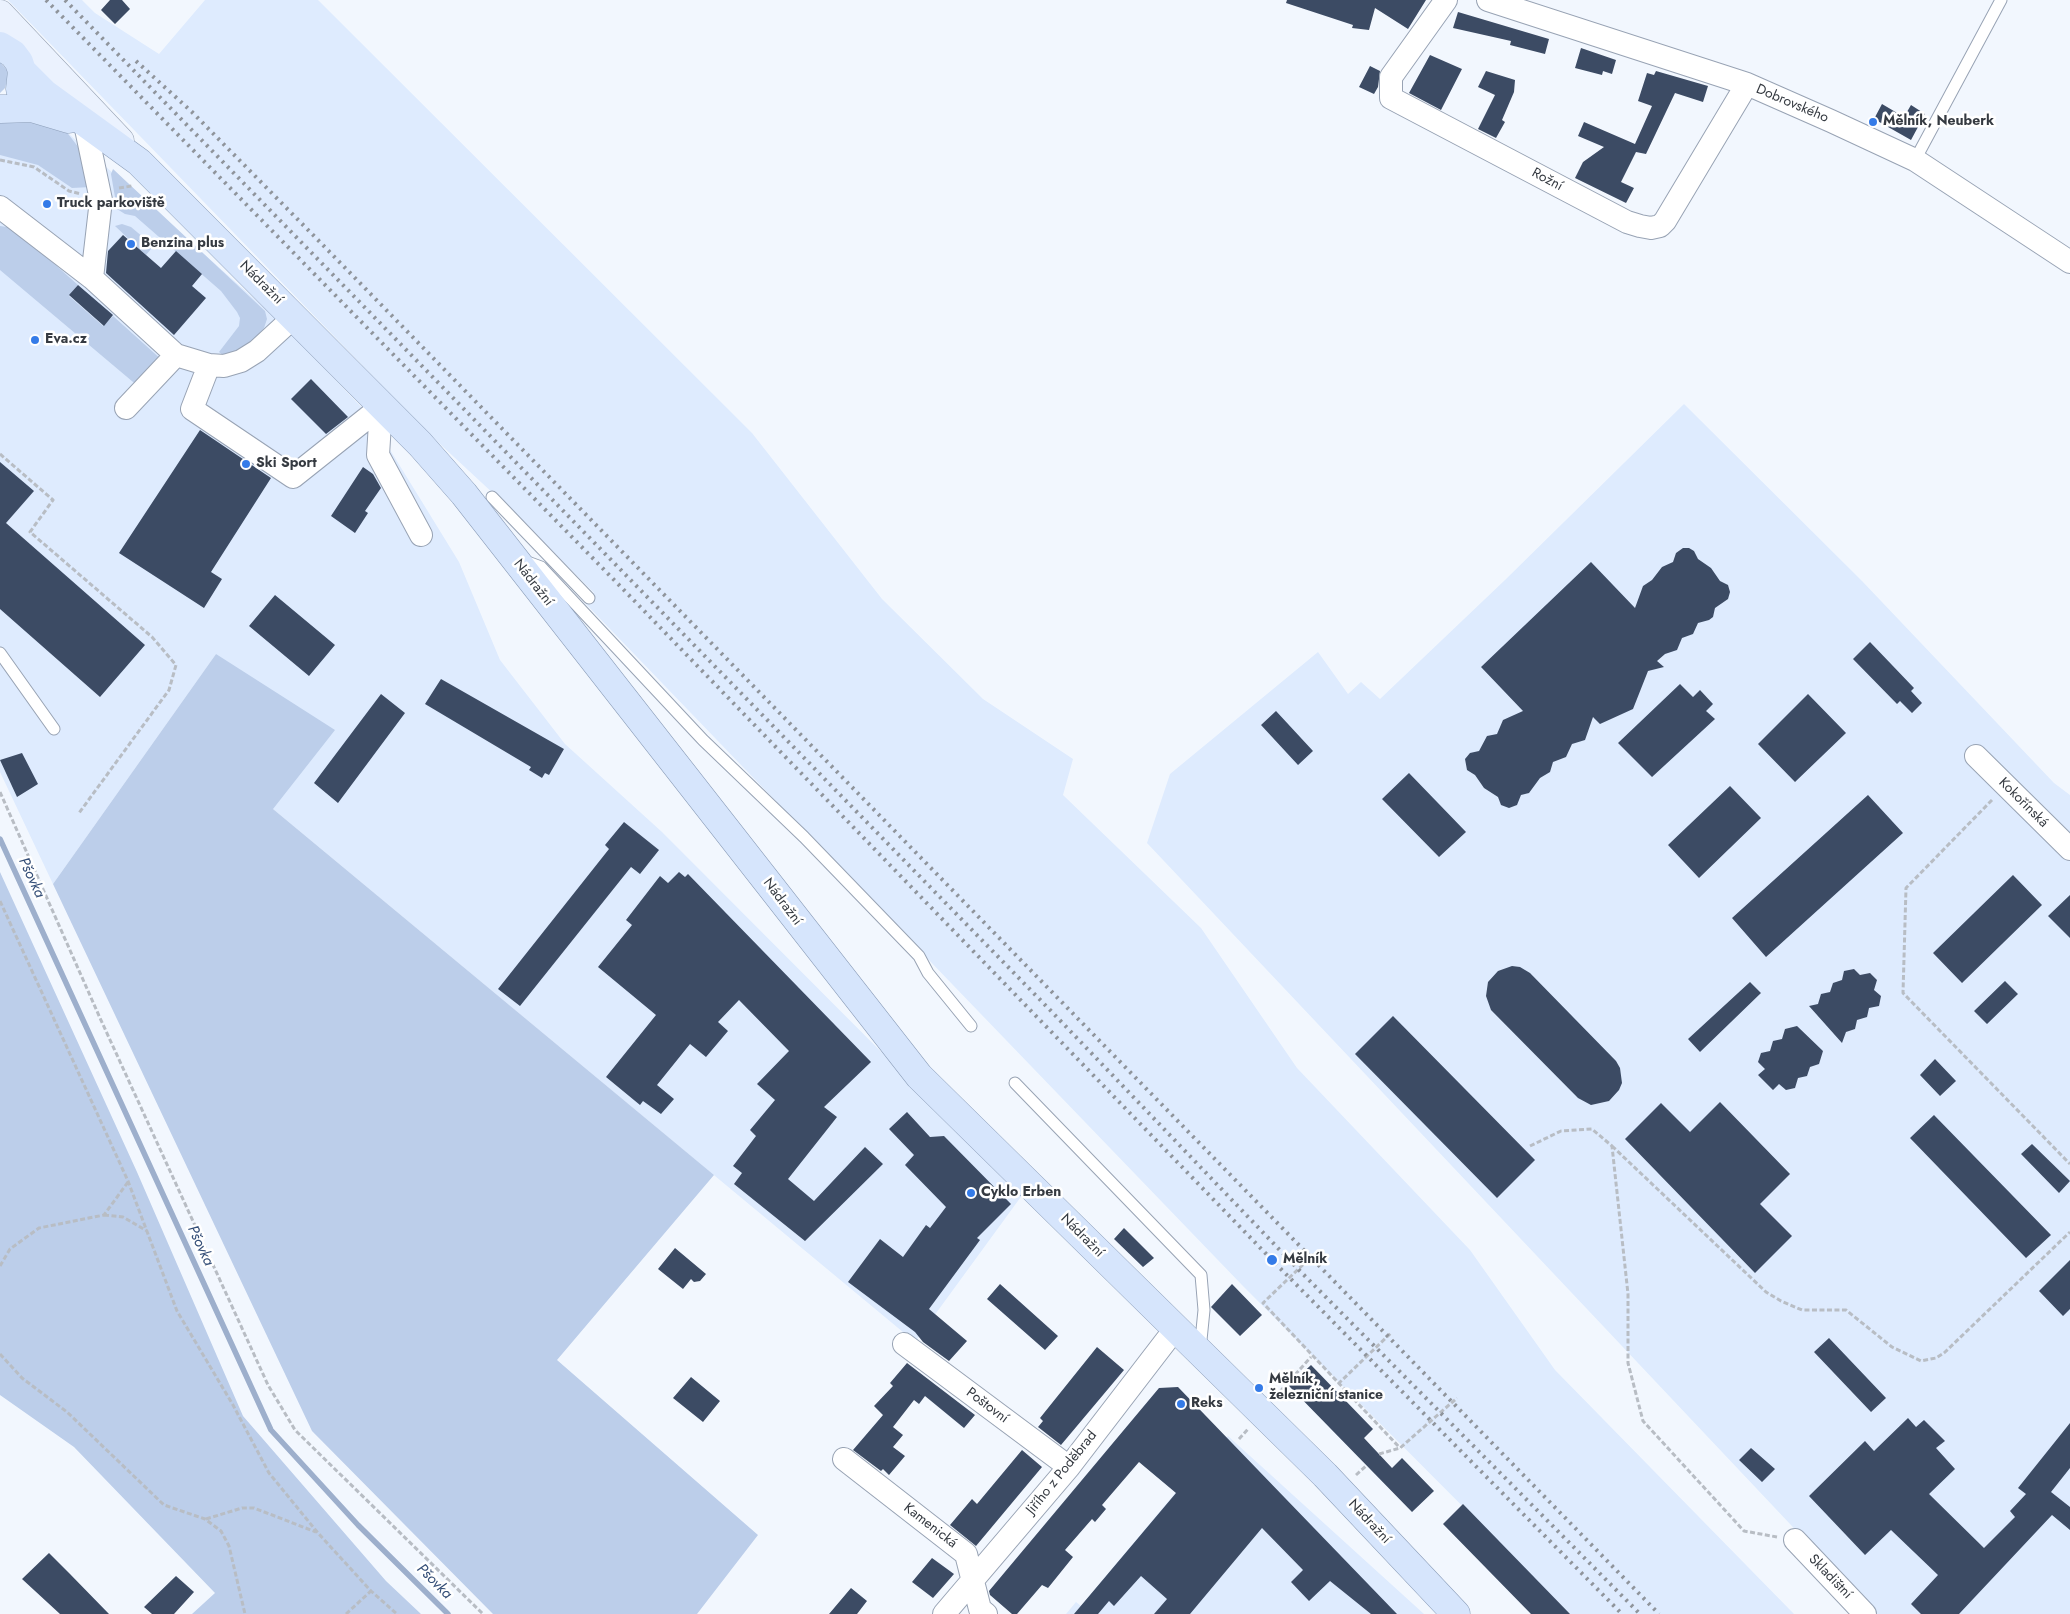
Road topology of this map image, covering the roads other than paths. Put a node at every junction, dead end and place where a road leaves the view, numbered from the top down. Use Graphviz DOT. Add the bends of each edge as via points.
graph roads {
  1 [pos="1446,0"];
  2 [pos="1488,0"];
  3 [pos="2001,0"];
  4 [pos="0,14"];
  5 [pos="0,46"];
  6 [pos="22,71"];
  7 [pos="1747,84"];
  8 [pos="0,109"];
  9 [pos="86,124"];
  10 [pos="1915,160"];
  11 [pos="140,174"];
  12 [pos="0,207"];
  13 [pos="2070,262"];
  14 [pos="92,278"];
  15 [pos="294,316"];
  16 [pos="176,355"];
  17 [pos="209,365"];
  18 [pos="381,407"];
  19 [pos="126,408"];
  20 [pos="492,497"];
  21 [pos="421,535"];
  22 [pos="534,540"];
  23 [pos="514,558"];
  24 [pos="589,598"];
  25 [pos="0,653"];
  26 [pos="54,729"];
  27 [pos="1976,756"];
  28 [pos="2070,849"];
  29 [pos="971,1026"];
  30 [pos="1015,1083"];
  31 [pos="1175,1329"];
  32 [pos="904,1344"];
  33 [pos="1200,1353"];
  34 [pos="844,1459"];
  35 [pos="1069,1467"];
  36 [pos="1794,1540"];
  37 [pos="973,1580"];
  38 [pos="944,1614"];
  39 [pos="986,1614"];
  40 [pos="1456,1614"];
  41 [pos="1865,1614"];
  1 -- 7 [label="street, Rožní" via="1391,77 1391,98 1640,226 1651,228 1666,221"];
  2 -- 7 [label="street, Dobrovského"];
  3 -- 10 [label="lane"];
  4 -- 11 [label="street, Nádražní" via="75,91"];
  5 -- 6 [label="main road, Nádražní" via="13,54"];
  6 -- 8 [label="main road" via="20,90"];
  6 -- 9 [label="main road, Nádražní" via="33,84"];
  7 -- 10 [label="street, Dobrovského"];
  8 -- 9 [label="main road, Nádražní" via="32,108"];
  9 -- 11 [label="main road, Nádražní"];
  9 -- 14 [label="street" via="101,200"];
  10 -- 13 [label="street, Dobrovského"];
  11 -- 15 [label="main road, Nádražní"];
  12 -- 14 [label="street"];
  14 -- 16 [label="street"];
  15 -- 17 [label="street" via="257,351 241,361 224,366"];
  15 -- 18 [label="main road, Nádražní"];
  16 -- 17 [label="street"];
  16 -- 19 [label="street"];
  17 -- 18 [label="street" via="192,409 293,477"];
  18 -- 21 [label="street" via="378,455"];
  18 -- 23 [label="main road, Nádražní" via="452,480"];
  20 -- 22 [label="lane"];
  22 -- 23 [label="lane"];
  22 -- 24 [label="lane"];
  23 -- 29 [label="lane" via="541,566 702,740 804,837 919,956 928,973"];
  23 -- 31 [label="main road, Nádražní" via="918,1076"];
  25 -- 26 [label="lane"];
  27 -- 28 [label="street, Kokořínská"];
  30 -- 33 [label="lane" via="1201,1276 1204,1310"];
  31 -- 33 [label="main road, Nádražní"];
  31 -- 35 [label="street, Jiřího z Poděbrad"];
  32 -- 35 [label="street, Poštovní"];
  33 -- 40 [label="main road, Nádražní" via="1325,1475"];
  34 -- 37 [label="street, Kamenická" via="966,1554"];
  35 -- 37 [label="street, Jiřího z Poděbrad"];
  36 -- 41 [label="street, Skladištní"];
  37 -- 38 [label="street, Jiřího z Poděbrad"];
  37 -- 39 [label="street, Kamenická" via="980,1609"];
}
